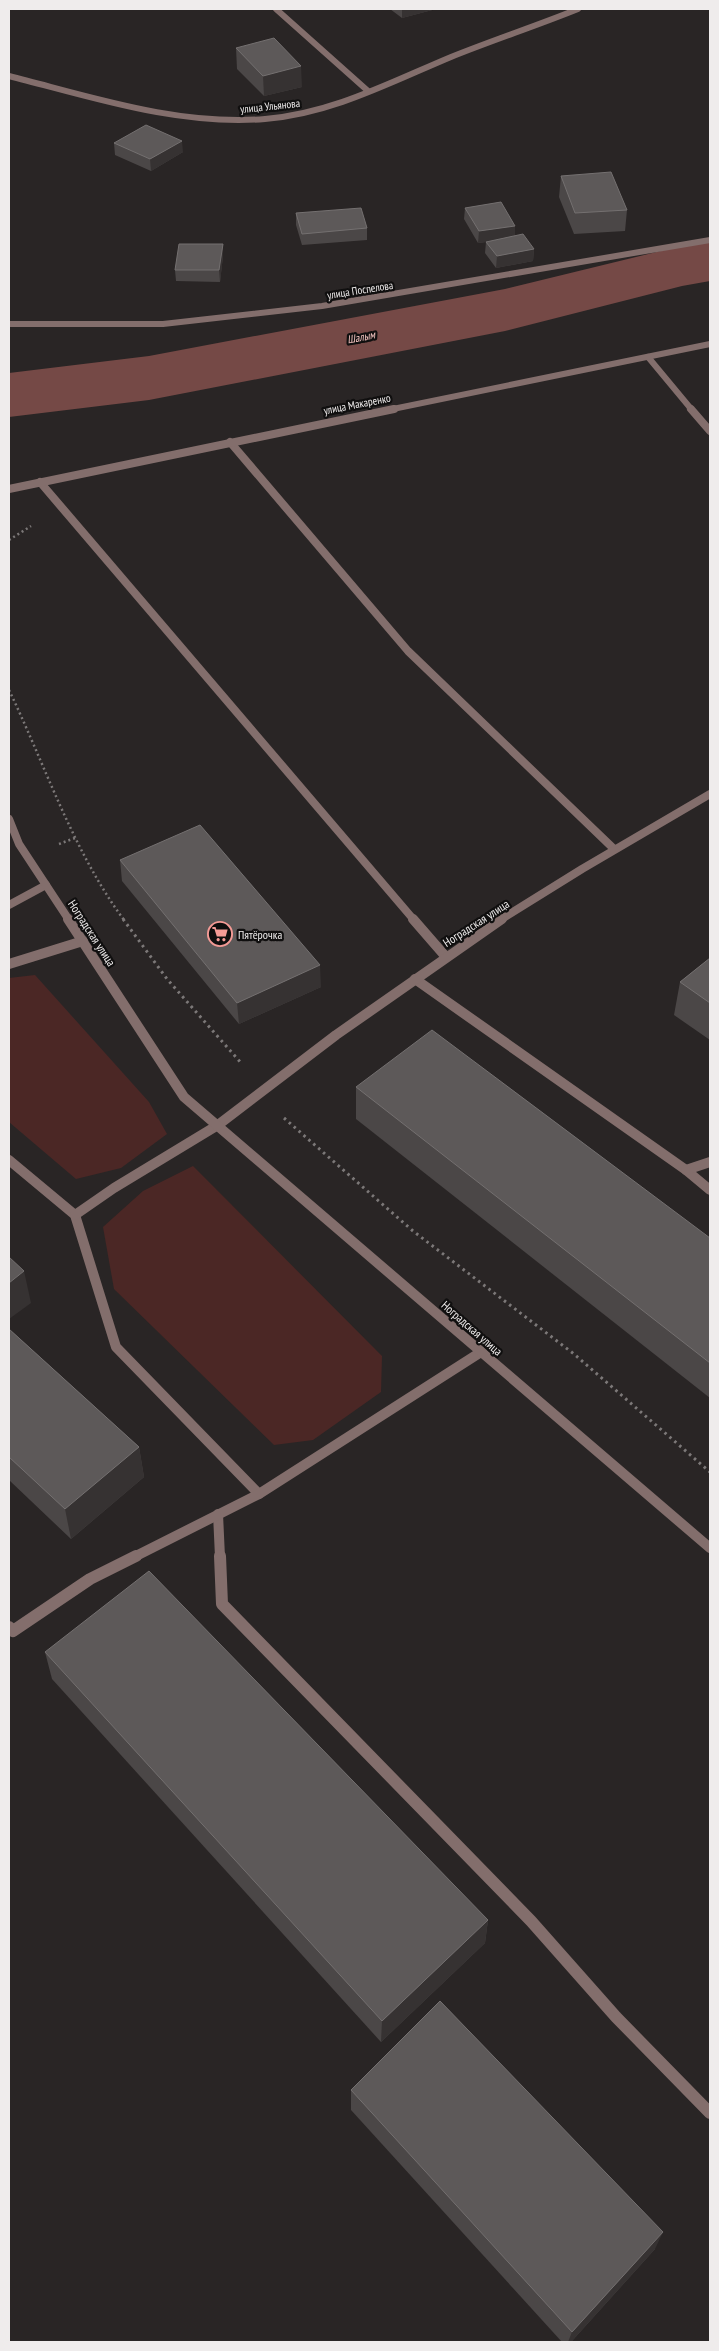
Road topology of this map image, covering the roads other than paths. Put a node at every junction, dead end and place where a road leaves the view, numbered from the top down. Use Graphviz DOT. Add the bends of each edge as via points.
graph roads {
  1 [pos="276,9"];
  2 [pos="578,9"];
  3 [pos="9,76"];
  4 [pos="368,91"];
  5 [pos="710,240"];
  6 [pos="9,324"];
  7 [pos="710,344"];
  8 [pos="648,357"];
  9 [pos="710,431"];
  10 [pos="230,442"];
  11 [pos="40,482"];
  12 [pos="9,489"];
  13 [pos="710,794"];
  14 [pos="9,819"];
  15 [pos="614,849"];
  16 [pos="46,885"];
  17 [pos="9,905"];
  18 [pos="83,941"];
  19 [pos="446,957"];
  20 [pos="9,964"];
  21 [pos="415,979"];
  22 [pos="218,1125"];
  23 [pos="9,1160"];
  24 [pos="710,1162"];
  25 [pos="686,1170"];
  26 [pos="710,1190"];
  27 [pos="75,1215"];
  28 [pos="481,1352"];
  29 [pos="259,1494"];
  30 [pos="218,1514"];
  31 [pos="710,1548"];
  32 [pos="9,1627"];
  33 [pos="710,2113"];
  1 -- 4 [label="street"];
  2 -- 4 [label="street, улица Ульянова"];
  3 -- 4 [label="street, улица Ульянова" via="177,116 228,120 266,119 306,112"];
  5 -- 6 [label="street, улица Поспелова" via="514,276 322,306 163,324"];
  7 -- 8 [label="street, улица Макаренко"];
  8 -- 9 [label="street"];
  8 -- 10 [label="street, улица Макаренко"];
  10 -- 11 [label="street, улица Макаренко"];
  10 -- 15 [label="street" via="408,651"];
  11 -- 12 [label="street, улица Макаренко"];
  11 -- 19 [label="street"];
  13 -- 15 [label="street, Ноградская улица"];
  14 -- 16 [label="street, Ноградская улица" via="19,844"];
  15 -- 19 [label="street, Ноградская улица"];
  16 -- 17 [label="street"];
  16 -- 18 [label="street, Ноградская улица"];
  18 -- 20 [label="street"];
  18 -- 22 [label="street, Ноградская улица" via="184,1097"];
  19 -- 21 [label="street, Ноградская улица"];
  21 -- 22 [label="street, Ноградская улица"];
  21 -- 25 [label="street"];
  22 -- 27 [label="street"];
  22 -- 28 [label="street, Ноградская улица"];
  23 -- 27 [label="street"];
  24 -- 25 [label="street"];
  25 -- 26 [label="street"];
  27 -- 29 [label="street" via="116,1347"];
  28 -- 29 [label="street"];
  28 -- 31 [label="street, Ноградская улица"];
  29 -- 30 [label="street"];
  30 -- 32 [label="street" via="90,1579 13,1631"];
  30 -- 33 [label="street" via="222,1604 530,1921"];
}
